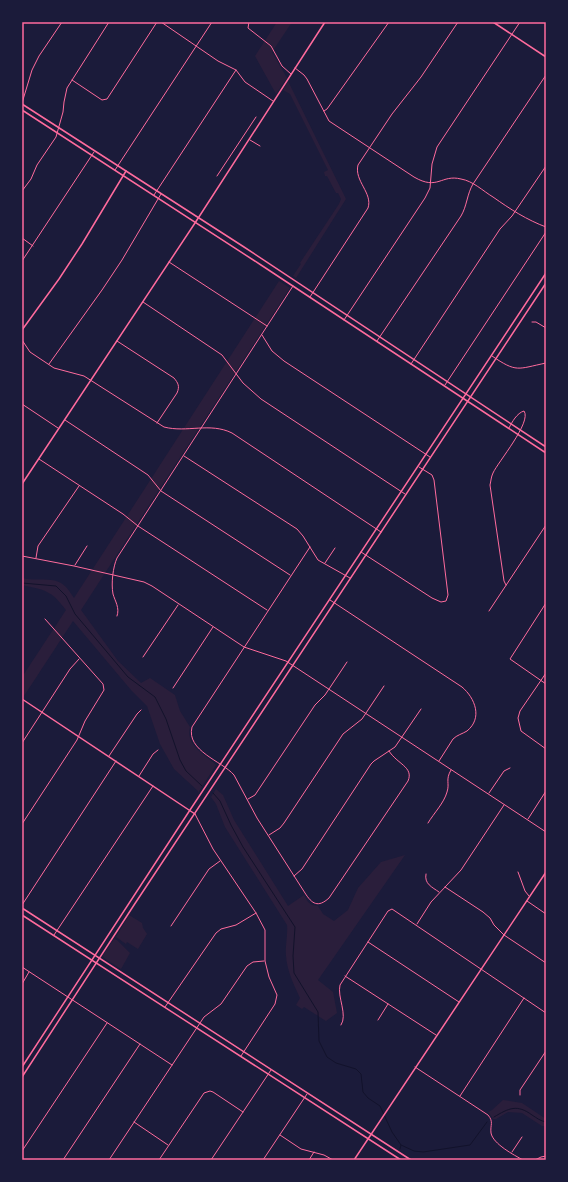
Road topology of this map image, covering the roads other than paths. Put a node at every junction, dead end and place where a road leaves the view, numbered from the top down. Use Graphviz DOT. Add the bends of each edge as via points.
graph roads {
  1 [pos="62,22"];
  2 [pos="109,22"];
  3 [pos="157,22"];
  4 [pos="161,22"];
  5 [pos="212,22"];
  6 [pos="249,22"];
  7 [pos="325,22"];
  8 [pos="389,22"];
  9 [pos="458,22"];
  10 [pos="493,22"];
  11 [pos="520,22"];
  12 [pos="512,34"];
  13 [pos="196,46"];
  14 [pos="546,57"];
  15 [pos="295,68"];
  16 [pos="236,70"];
  17 [pos="291,74"];
  18 [pos="546,75"];
  19 [pos="71,80"];
  20 [pos="273,102"];
  21 [pos="22,104"];
  22 [pos="22,110"];
  23 [pos="324,112"];
  24 [pos="256,117"];
  25 [pos="58,127"];
  26 [pos="57,133"];
  27 [pos="249,139"];
  28 [pos="260,146"];
  29 [pos="369,147"];
  30 [pos="95,151"];
  31 [pos="92,156"];
  32 [pos="118,166"];
  33 [pos="546,166"];
  34 [pos="114,171"];
  35 [pos="126,171"];
  36 [pos="123,176"];
  37 [pos="217,176"];
  38 [pos="430,183"];
  39 [pos="473,184"];
  40 [pos="22,191"];
  41 [pos="156,191"];
  42 [pos="161,194"];
  43 [pos="153,196"];
  44 [pos="158,198"];
  45 [pos="515,211"];
  46 [pos="198,218"];
  47 [pos="195,223"];
  48 [pos="546,227"];
  49 [pos="546,232"];
  50 [pos="22,238"];
  51 [pos="33,246"];
  52 [pos="22,261"];
  53 [pos="169,262"];
  54 [pos="546,275"];
  55 [pos="546,283"];
  56 [pos="293,286"];
  57 [pos="313,293"];
  58 [pos="310,297"];
  59 [pos="143,301"];
  60 [pos="347,316"];
  61 [pos="344,320"];
  62 [pos="532,322"];
  63 [pos="267,327"];
  64 [pos="546,328"];
  65 [pos="22,330"];
  66 [pos="262,335"];
  67 [pos="380,337"];
  68 [pos="22,340"];
  69 [pos="117,341"];
  70 [pos="377,342"];
  71 [pos="492,356"];
  72 [pos="496,359"];
  73 [pos="414,360"];
  74 [pos="546,363"];
  75 [pos="48,364"];
  76 [pos="411,364"];
  77 [pos="236,374"];
  78 [pos="90,380"];
  79 [pos="448,382"];
  80 [pos="444,386"];
  81 [pos="466,394"];
  82 [pos="470,397"];
  83 [pos="463,398"];
  84 [pos="468,401"];
  85 [pos="22,404"];
  86 [pos="65,420"];
  87 [pos="157,424"];
  88 [pos="511,424"];
  89 [pos="202,427"];
  90 [pos="59,428"];
  91 [pos="508,428"];
  92 [pos="441,430"];
  93 [pos="520,430"];
  94 [pos="446,433"];
  95 [pos="517,434"];
  96 [pos="546,447"];
  97 [pos="546,453"];
  98 [pos="426,454"];
  99 [pos="183,456"];
  100 [pos="430,457"];
  101 [pos="39,459"];
  102 [pos="418,467"];
  103 [pos="423,469"];
  104 [pos="22,484"];
  105 [pos="79,485"];
  106 [pos="161,490"];
  107 [pos="401,492"];
  108 [pos="405,495"];
  109 [pos="546,525"];
  110 [pos="138,526"];
  111 [pos="377,529"];
  112 [pos="381,532"];
  113 [pos="87,546"];
  114 [pos="310,547"];
  115 [pos="335,548"];
  116 [pos="361,552"];
  117 [pos="366,554"];
  118 [pos="22,556"];
  119 [pos="36,558"];
  120 [pos="325,563"];
  121 [pos="74,566"];
  122 [pos="113,575"];
  123 [pos="346,575"];
  124 [pos="291,576"];
  125 [pos="351,578"];
  126 [pos="506,585"];
  127 [pos="330,600"];
  128 [pos="334,603"];
  129 [pos="546,603"];
  130 [pos="178,604"];
  131 [pos="268,611"];
  132 [pos="489,611"];
  133 [pos="117,616"];
  134 [pos="45,619"];
  135 [pos="213,627"];
  136 [pos="244,647"];
  137 [pos="143,657"];
  138 [pos="80,659"];
  139 [pos="347,662"];
  140 [pos="288,663"];
  141 [pos="293,666"];
  142 [pos="546,673"];
  143 [pos="541,681"];
  144 [pos="546,684"];
  145 [pos="384,686"];
  146 [pos="173,688"];
  147 [pos="330,689"];
  148 [pos="22,699"];
  149 [pos="421,709"];
  150 [pos="141,710"];
  151 [pos="42,712"];
  152 [pos="366,713"];
  153 [pos="79,737"];
  154 [pos="402,737"];
  155 [pos="22,743"];
  156 [pos="546,749"];
  157 [pos="158,750"];
  158 [pos="389,752"];
  159 [pos="109,757"];
  160 [pos="116,761"];
  161 [pos="439,761"];
  162 [pos="221,764"];
  163 [pos="226,767"];
  164 [pos="510,768"];
  165 [pos="452,769"];
  166 [pos="139,776"];
  167 [pos="153,786"];
  168 [pos="546,791"];
  169 [pos="489,794"];
  170 [pos="247,800"];
  171 [pos="504,804"];
  172 [pos="190,810"];
  173 [pos="195,814"];
  174 [pos="527,819"];
  175 [pos="428,823"];
  176 [pos="22,824"];
  177 [pos="546,832"];
  178 [pos="268,836"];
  179 [pos="168,845"];
  180 [pos="172,848"];
  181 [pos="220,861"];
  182 [pos="518,872"];
  183 [pos="546,872"];
  184 [pos="426,874"];
  185 [pos="294,876"];
  186 [pos="446,887"];
  187 [pos="440,893"];
  188 [pos="530,896"];
  189 [pos="527,901"];
  190 [pos="130,902"];
  191 [pos="22,905"];
  192 [pos="134,905"];
  193 [pos="22,908"];
  194 [pos="256,913"];
  195 [pos="546,914"];
  196 [pos="22,915"];
  197 [pos="416,925"];
  198 [pos="171,926"];
  199 [pos="57,931"];
  200 [pos="504,935"];
  201 [pos="54,936"];
  202 [pos="368,942"];
  203 [pos="95,955"];
  204 [pos="100,958"];
  205 [pos="91,960"];
  206 [pos="265,960"];
  207 [pos="96,963"];
  208 [pos="546,964"];
  209 [pos="22,967"];
  210 [pos="481,969"];
  211 [pos="30,972"];
  212 [pos="345,976"];
  213 [pos="22,984"];
  214 [pos="146,988"];
  215 [pos="143,993"];
  216 [pos="68,997"];
  217 [pos="524,998"];
  218 [pos="72,1000"];
  219 [pos="168,1002"];
  220 [pos="460,1002"];
  221 [pos="388,1004"];
  222 [pos="164,1007"];
  223 [pos="546,1013"];
  224 [pos="378,1020"];
  225 [pos="107,1023"];
  226 [pos="200,1023"];
  227 [pos="341,1025"];
  228 [pos="197,1028"];
  229 [pos="436,1036"];
  230 [pos="140,1044"];
  231 [pos="546,1051"];
  232 [pos="244,1052"];
  233 [pos="241,1056"];
  234 [pos="172,1065"];
  235 [pos="22,1067"];
  236 [pos="415,1067"];
  237 [pos="271,1069"];
  238 [pos="268,1074"];
  239 [pos="22,1077"];
  240 [pos="307,1093"];
  241 [pos="520,1095"];
  242 [pos="460,1096"];
  243 [pos="304,1098"];
  244 [pos="243,1112"];
  245 [pos="134,1122"];
  246 [pos="371,1134"];
  247 [pos="280,1135"];
  248 [pos="522,1137"];
  249 [pos="368,1139"];
  250 [pos="169,1145"];
  251 [pos="22,1151"];
  252 [pos="314,1152"];
  253 [pos="511,1153"];
  254 [pos="546,1156"];
  255 [pos="63,1160"];
  256 [pos="109,1160"];
  257 [pos="159,1160"];
  258 [pos="211,1160"];
  259 [pos="263,1160"];
  260 [pos="309,1160"];
  261 [pos="332,1160"];
  262 [pos="354,1160"];
  263 [pos="401,1160"];
  264 [pos="411,1160"];
  265 [pos="523,1160"];
  266 [pos="535,1160"];
  1 -- 21 [label="street" via="32,70"];
  2 -- 19 [label="street"];
  3 -- 19 [label="street" via="105,101"];
  4 -- 13 [label="street"];
  5 -- 13 [label="street"];
  6 -- 17 [label="street" via="248,28 272,46 282,66"];
  7 -- 15 [label="main road"];
  8 -- 23 [label="street"];
  9 -- 29 [label="street" via="422,78"];
  10 -- 12 [label="main road"];
  11 -- 12 [label="street"];
  12 -- 14 [label="main road"];
  12 -- 38 [label="street" via="437,147"];
  13 -- 16 [label="street"];
  13 -- 32 [label="street"];
  15 -- 17 [label="main road"];
  15 -- 23 [label="street" via="304,75"];
  16 -- 20 [label="street" via="245,82"];
  16 -- 41 [label="street"];
  17 -- 20 [label="main road"];
  18 -- 39 [label="street"];
  19 -- 25 [label="street" via="65,94"];
  20 -- 27 [label="main road"];
  21 -- 25 [label="main road"];
  22 -- 26 [label="main road"];
  23 -- 29 [label="street" via="329,121"];
  24 -- 37 [label="street"];
  25 -- 26 [label="street"];
  25 -- 30 [label="main road"];
  26 -- 31 [label="main road"];
  26 -- 40 [label="street"];
  27 -- 28 [label="street"];
  27 -- 46 [label="main road"];
  29 -- 38 [label="street" via="421,181"];
  29 -- 57 [label="street" via="358,165 357,173 368,199 368,208"];
  30 -- 31 [label="street"];
  30 -- 32 [label="main road"];
  31 -- 34 [label="main road"];
  31 -- 51 [label="street"];
  32 -- 34 [label="street"];
  32 -- 35 [label="main road"];
  33 -- 45 [label="street"];
  34 -- 36 [label="main road"];
  35 -- 36 [label="main road"];
  35 -- 41 [label="main road"];
  36 -- 43 [label="main road"];
  36 -- 65 [label="main road" via="79,250"];
  38 -- 39 [label="street" via="454,178"];
  38 -- 60 [label="street" via="425,198"];
  39 -- 45 [label="street"];
  39 -- 67 [label="street" via="461,216"];
  41 -- 42 [label="main road"];
  41 -- 43 [label="street"];
  42 -- 44 [label="street"];
  42 -- 46 [label="main road"];
  43 -- 44 [label="main road"];
  44 -- 47 [label="main road"];
  44 -- 75 [label="street" via="122,260"];
  45 -- 48 [label="street"];
  45 -- 73 [label="street" via="500,229"];
  46 -- 47 [label="main road"];
  46 -- 57 [label="main road"];
  47 -- 53 [label="main road"];
  47 -- 56 [label="main road"];
  49 -- 79 [label="street"];
  50 -- 51 [label="street"];
  51 -- 52 [label="street"];
  53 -- 59 [label="main road"];
  53 -- 63 [label="street"];
  54 -- 71 [label="main road"];
  55 -- 72 [label="main road"];
  56 -- 58 [label="main road"];
  56 -- 63 [label="street"];
  57 -- 58 [label="street"];
  57 -- 60 [label="main road"];
  58 -- 61 [label="main road"];
  59 -- 69 [label="main road"];
  59 -- 77 [label="street" via="222,355"];
  60 -- 61 [label="street"];
  60 -- 67 [label="main road"];
  61 -- 70 [label="main road"];
  62 -- 64 [label="street"];
  63 -- 66 [label="street"];
  66 -- 77 [label="street"];
  66 -- 98 [label="street" via="272,351 284,361"];
  67 -- 70 [label="street"];
  67 -- 73 [label="main road"];
  68 -- 75 [label="street" via="30,352"];
  69 -- 78 [label="main road"];
  69 -- 87 [label="street" via="178,383 177,393"];
  70 -- 76 [label="main road"];
  71 -- 72 [label="street"];
  71 -- 81 [label="main road"];
  72 -- 74 [label="street" via="518,369"];
  72 -- 82 [label="main road"];
  73 -- 76 [label="street"];
  73 -- 79 [label="main road"];
  75 -- 78 [label="street" via="58,370 78,374"];
  76 -- 80 [label="main road"];
  77 -- 89 [label="street"];
  77 -- 107 [label="street" via="261,399"];
  78 -- 86 [label="main road"];
  78 -- 87 [label="street"];
  79 -- 80 [label="street"];
  79 -- 81 [label="main road"];
  80 -- 83 [label="main road"];
  81 -- 82 [label="main road"];
  81 -- 83 [label="main road"];
  82 -- 84 [label="main road"];
  82 -- 88 [label="main road"];
  83 -- 84 [label="main road"];
  83 -- 92 [label="main road"];
  84 -- 91 [label="main road"];
  84 -- 94 [label="main road"];
  85 -- 90 [label="street"];
  86 -- 90 [label="main road"];
  86 -- 106 [label="street" via="148,475"];
  87 -- 89 [label="street" via="172,429"];
  88 -- 91 [label="street"];
  88 -- 93 [label="main road"];
  88 -- 93 [label="street" via="524,411 526,415"];
  89 -- 99 [label="street"];
  89 -- 111 [label="street" via="218,428 232,433"];
  90 -- 101 [label="main road"];
  91 -- 95 [label="main road"];
  92 -- 94 [label="main road"];
  92 -- 98 [label="main road"];
  93 -- 95 [label="street"];
  93 -- 96 [label="main road"];
  94 -- 100 [label="main road"];
  95 -- 97 [label="main road"];
  95 -- 126 [label="street" via="493,473 490,485"];
  98 -- 100 [label="street"];
  98 -- 102 [label="main road"];
  99 -- 106 [label="street"];
  99 -- 114 [label="street" via="297,529"];
  100 -- 103 [label="main road"];
  101 -- 104 [label="main road"];
  101 -- 105 [label="street"];
  102 -- 103 [label="street"];
  102 -- 107 [label="main road"];
  103 -- 108 [label="main road"];
  103 -- 117 [label="street" via="432,475 434,480 448,594 446,601 432,598"];
  105 -- 110 [label="street"];
  105 -- 119 [label="street" via="38,546"];
  106 -- 110 [label="street"];
  106 -- 124 [label="street"];
  107 -- 108 [label="street"];
  107 -- 111 [label="main road"];
  108 -- 112 [label="main road"];
  109 -- 126 [label="street"];
  110 -- 122 [label="street" via="115,562"];
  110 -- 131 [label="street"];
  111 -- 112 [label="street"];
  111 -- 116 [label="main road"];
  112 -- 117 [label="main road"];
  113 -- 121 [label="street"];
  114 -- 120 [label="street" via="318,560"];
  114 -- 124 [label="street"];
  115 -- 120 [label="street"];
  116 -- 117 [label="street"];
  116 -- 123 [label="main road"];
  117 -- 125 [label="main road"];
  118 -- 119 [label="street"];
  119 -- 121 [label="street"];
  120 -- 123 [label="street"];
  121 -- 122 [label="street"];
  122 -- 130 [label="street" via="144,582"];
  122 -- 133 [label="street"];
  123 -- 125 [label="street"];
  123 -- 127 [label="main road"];
  124 -- 131 [label="street"];
  125 -- 128 [label="main road"];
  126 -- 132 [label="street"];
  127 -- 128 [label="street"];
  127 -- 140 [label="main road"];
  128 -- 141 [label="main road"];
  128 -- 161 [label="street" via="462,687 470,695 475,704 475,719 468,729 453,740"];
  129 -- 143 [label="street" via="510,659"];
  130 -- 135 [label="street"];
  130 -- 137 [label="street"];
  131 -- 136 [label="street"];
  134 -- 138 [label="street"];
  135 -- 136 [label="street"];
  135 -- 146 [label="street"];
  136 -- 140 [label="street"];
  136 -- 162 [label="street" via="192,730 192,737 202,751"];
  138 -- 151 [label="street" via="70,669"];
  138 -- 153 [label="street" via="103,684 104,690 85,721"];
  139 -- 147 [label="street"];
  140 -- 141 [label="street"];
  140 -- 162 [label="main road"];
  141 -- 147 [label="street"];
  141 -- 163 [label="main road"];
  142 -- 143 [label="street"];
  143 -- 144 [label="street"];
  143 -- 156 [label="street" via="518,718 521,731"];
  145 -- 152 [label="street"];
  147 -- 152 [label="street"];
  147 -- 170 [label="street" via="315,705 255,795"];
  148 -- 151 [label="main road"];
  149 -- 154 [label="street"];
  150 -- 159 [label="street"];
  151 -- 153 [label="main road"];
  151 -- 155 [label="street"];
  152 -- 154 [label="street"];
  152 -- 178 [label="street" via="343,734 284,823"];
  153 -- 159 [label="main road"];
  153 -- 176 [label="street"];
  154 -- 158 [label="street"];
  154 -- 161 [label="street"];
  157 -- 166 [label="street"];
  158 -- 185 [label="street" via="371,764 302,869"];
  158 -- 185 [label="street" via="408,769 410,778 329,898 321,904 311,902"];
  159 -- 160 [label="main road"];
  160 -- 166 [label="main road"];
  160 -- 191 [label="street"];
  161 -- 165 [label="street"];
  162 -- 163 [label="street"];
  162 -- 172 [label="main road"];
  163 -- 170 [label="street" via="234,775"];
  163 -- 173 [label="main road"];
  164 -- 169 [label="street" via="504,771"];
  165 -- 169 [label="street"];
  165 -- 175 [label="street" via="447,779 446,795"];
  166 -- 167 [label="main road"];
  167 -- 172 [label="main road"];
  167 -- 199 [label="street"];
  168 -- 174 [label="street"];
  169 -- 171 [label="street"];
  170 -- 178 [label="street"];
  171 -- 174 [label="street"];
  171 -- 186 [label="street" via="461,870"];
  172 -- 173 [label="main road"];
  172 -- 179 [label="main road"];
  173 -- 180 [label="main road"];
  173 -- 181 [label="street"];
  174 -- 177 [label="street"];
  178 -- 185 [label="street"];
  179 -- 180 [label="main road"];
  179 -- 190 [label="main road"];
  180 -- 192 [label="main road"];
  181 -- 194 [label="street"];
  181 -- 198 [label="street" via="209,869"];
  182 -- 188 [label="street" via="525,891"];
  183 -- 188 [label="main road"];
  184 -- 187 [label="street" via="427,884"];
  186 -- 187 [label="street"];
  186 -- 200 [label="street" via="483,912"];
  187 -- 197 [label="street"];
  188 -- 189 [label="main road"];
  189 -- 195 [label="street"];
  189 -- 200 [label="main road"];
  190 -- 192 [label="main road"];
  190 -- 203 [label="main road"];
  192 -- 204 [label="main road"];
  193 -- 199 [label="main road"];
  194 -- 206 [label="street" via="266,932"];
  194 -- 219 [label="street" via="216,933"];
  196 -- 201 [label="main road"];
  197 -- 202 [label="street" via="392,909 388,911"];
  197 -- 210 [label="street"];
  199 -- 201 [label="street"];
  199 -- 203 [label="main road"];
  200 -- 208 [label="street"];
  200 -- 210 [label="main road"];
  201 -- 205 [label="main road"];
  202 -- 212 [label="street"];
  202 -- 220 [label="street"];
  203 -- 204 [label="main road"];
  203 -- 205 [label="main road"];
  204 -- 207 [label="main road"];
  204 -- 214 [label="main road"];
  205 -- 207 [label="main road"];
  205 -- 216 [label="main road"];
  206 -- 226 [label="street" via="247,966 221,1004 206,1014"];
  206 -- 232 [label="street" via="277,998"];
  207 -- 215 [label="main road"];
  207 -- 218 [label="main road"];
  209 -- 211 [label="street"];
  210 -- 217 [label="street"];
  210 -- 220 [label="main road"];
  211 -- 213 [label="street"];
  211 -- 216 [label="street"];
  212 -- 221 [label="street"];
  212 -- 227 [label="street" via="338,990 342,1010"];
  214 -- 215 [label="main road"];
  214 -- 219 [label="main road"];
  215 -- 222 [label="main road"];
  216 -- 218 [label="street"];
  216 -- 235 [label="main road"];
  217 -- 223 [label="street"];
  217 -- 242 [label="street"];
  218 -- 225 [label="street"];
  218 -- 239 [label="main road"];
  219 -- 222 [label="street"];
  219 -- 226 [label="main road"];
  220 -- 229 [label="main road"];
  221 -- 224 [label="street"];
  221 -- 229 [label="street"];
  222 -- 228 [label="main road"];
  225 -- 230 [label="street"];
  225 -- 251 [label="street"];
  226 -- 228 [label="street"];
  226 -- 232 [label="main road"];
  228 -- 233 [label="main road"];
  228 -- 234 [label="street"];
  229 -- 236 [label="main road"];
  230 -- 234 [label="street"];
  230 -- 255 [label="street"];
  231 -- 241 [label="street" via="520,1090"];
  232 -- 233 [label="street"];
  232 -- 237 [label="main road"];
  233 -- 238 [label="main road"];
  234 -- 245 [label="street"];
  236 -- 242 [label="street"];
  236 -- 246 [label="main road"];
  237 -- 238 [label="street"];
  237 -- 240 [label="main road"];
  238 -- 243 [label="main road"];
  238 -- 244 [label="street"];
  240 -- 243 [label="street"];
  240 -- 246 [label="main road"];
  242 -- 253 [label="street" via="491,1119 491,1133 496,1142"];
  243 -- 247 [label="street"];
  243 -- 249 [label="main road"];
  244 -- 250 [label="street" via="213,1092 207,1092 203,1094"];
  244 -- 258 [label="street"];
  245 -- 250 [label="street"];
  245 -- 256 [label="street"];
  246 -- 249 [label="main road"];
  246 -- 264 [label="main road"];
  247 -- 252 [label="street" via="301,1149"];
  247 -- 259 [label="street"];
  248 -- 253 [label="street"];
  249 -- 262 [label="main road"];
  249 -- 263 [label="main road"];
  250 -- 257 [label="street"];
  252 -- 260 [label="street"];
  252 -- 261 [label="street"];
  253 -- 265 [label="street"];
  254 -- 266 [label="street"];
}
